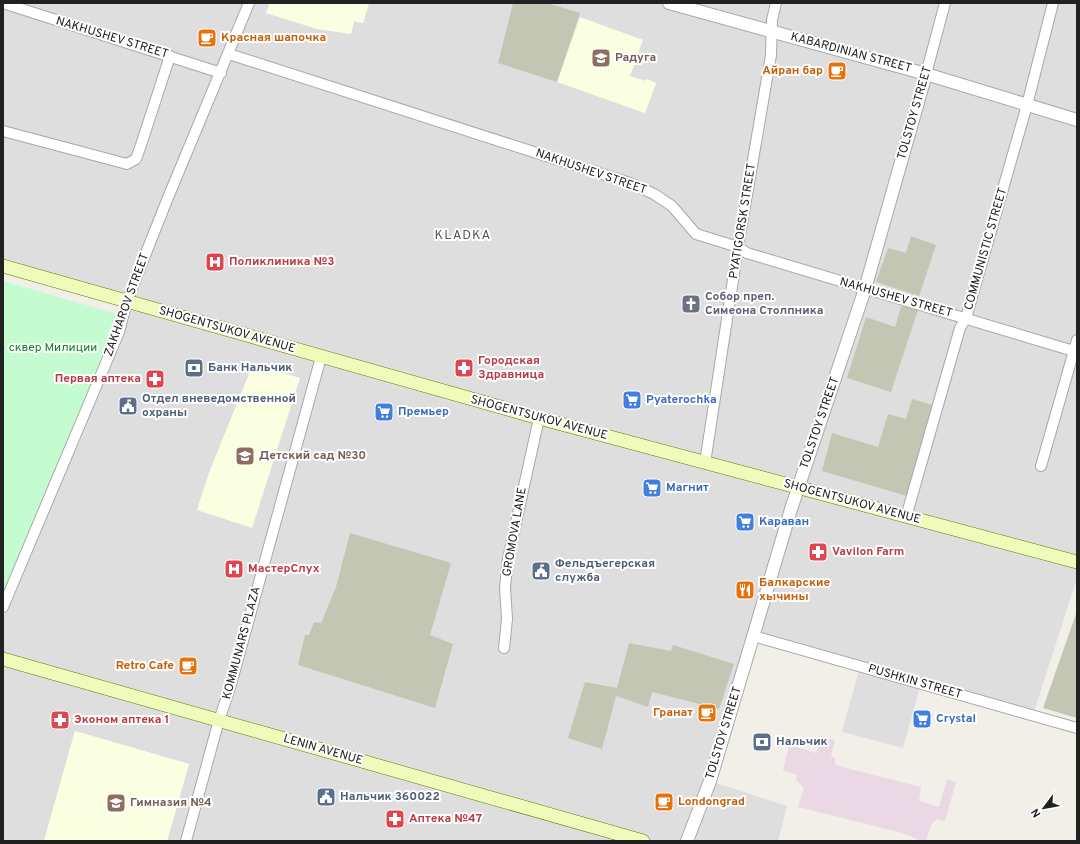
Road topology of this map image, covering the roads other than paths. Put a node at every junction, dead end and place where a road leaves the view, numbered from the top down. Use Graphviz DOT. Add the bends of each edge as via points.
graph roads {
  1 [pos="3,3"];
  2 [pos="249,3"];
  3 [pos="669,3"];
  4 [pos="776,3"];
  5 [pos="945,3"];
  6 [pos="1053,3"];
  7 [pos="772,32"];
  8 [pos="229,54"];
  9 [pos="170,56"];
  10 [pos="220,73"];
  11 [pos="926,74"];
  12 [pos="1027,105"];
  13 [pos="1077,120"];
  14 [pos="3,131"];
  15 [pos="738,247"];
  16 [pos="3,266"];
  17 [pos="865,289"];
  18 [pos="127,301"];
  19 [pos="966,318"];
  20 [pos="1077,340"];
  21 [pos="1076,352"];
  22 [pos="321,357"];
  23 [pos="539,418"];
  24 [pos="705,463"];
  25 [pos="1041,466"];
  26 [pos="798,488"];
  27 [pos="906,517"];
  28 [pos="1077,562"];
  29 [pos="3,607"];
  30 [pos="753,636"];
  31 [pos="504,648"];
  32 [pos="3,659"];
  33 [pos="220,720"];
  34 [pos="1077,728"];
  35 [pos="186,841"];
  36 [pos="643,841"];
  37 [pos="687,841"];
  1 -- 9 [label="street, NAKHUSHEV STREET"];
  2 -- 8 [label="street, ZAKHAROV STREET"];
  3 -- 7 [label="street, KABARDINIAN STREET"];
  4 -- 7 [label="street, PYATIGORSK STREET"];
  5 -- 11 [label="street, TOLSTOY STREET"];
  6 -- 12 [label="street, COMMUNISTIC STREET"];
  7 -- 11 [label="street, KABARDINIAN STREET"];
  7 -- 15 [label="street, PYATIGORSK STREET" via="772,50"];
  8 -- 10 [label="street, ZAKHAROV STREET"];
  8 -- 15 [label="street, NAKHUSHEV STREET" via="630,183 672,206 696,234"];
  9 -- 10 [label="street, NAKHUSHEV STREET"];
  9 -- 14 [label="street" via="136,159 127,164"];
  10 -- 18 [label="street, ZAKHAROV STREET"];
  11 -- 12 [label="street, KABARDINIAN STREET"];
  11 -- 17 [label="street, TOLSTOY STREET"];
  12 -- 13 [label="street, KABARDINIAN STREET"];
  12 -- 19 [label="street, COMMUNISTIC STREET"];
  15 -- 17 [label="street, NAKHUSHEV STREET" via="747,253"];
  15 -- 24 [label="street, PYATIGORSK STREET"];
  16 -- 18 [label="main road, SHOGENTSUKOV AVENUE"];
  17 -- 19 [label="street, NAKHUSHEV STREET"];
  17 -- 26 [label="street, TOLSTOY STREET"];
  18 -- 22 [label="main road, SHOGENTSUKOV AVENUE"];
  18 -- 29 [label="street, ZAKHAROV STREET" via="119,332"];
  19 -- 21 [label="street, NAKHUSHEV STREET"];
  19 -- 27 [label="street, COMMUNISTIC STREET" via="960,328"];
  20 -- 21 [label="street"];
  21 -- 25 [label="street"];
  22 -- 23 [label="main road, SHOGENTSUKOV AVENUE"];
  22 -- 33 [label="street, KOMMUNARS PLAZA"];
  23 -- 24 [label="main road, SHOGENTSUKOV AVENUE"];
  23 -- 31 [label="street, GROMOVA LANE" via="508,559"];
  24 -- 26 [label="main road, SHOGENTSUKOV AVENUE"];
  26 -- 27 [label="main road, SHOGENTSUKOV AVENUE"];
  26 -- 30 [label="street, TOLSTOY STREET"];
  27 -- 28 [label="main road, SHOGENTSUKOV AVENUE"];
  30 -- 34 [label="street, PUSHKIN STREET"];
  30 -- 37 [label="street, TOLSTOY STREET" via="710,781"];
  32 -- 33 [label="main road, LENIN AVENUE"];
  33 -- 35 [label="street, KOMMUNARS PLAZA"];
  33 -- 36 [label="main road, LENIN AVENUE"];
}
